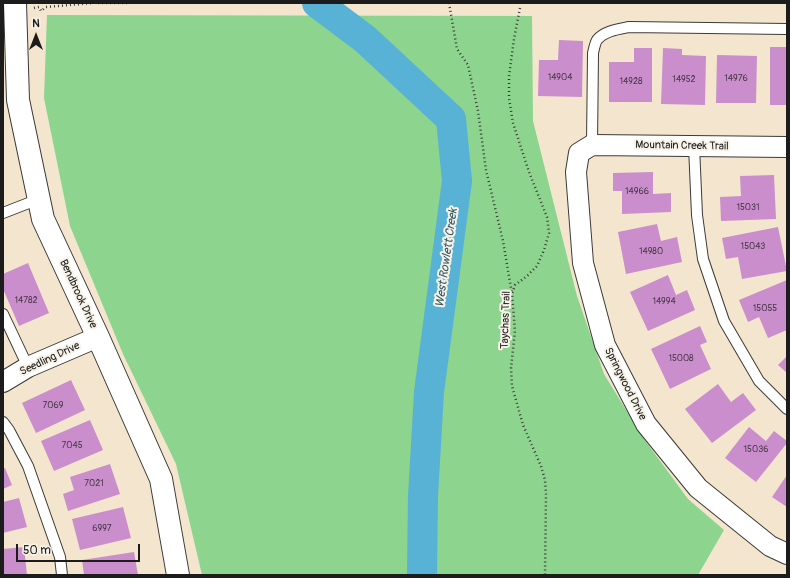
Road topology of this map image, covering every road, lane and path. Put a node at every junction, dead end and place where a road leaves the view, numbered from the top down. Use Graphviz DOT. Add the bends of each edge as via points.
graph roads {
  1 [pos="93,3"];
  2 [pos="98,3"];
  3 [pos="127,3"];
  4 [pos="449,3"];
  5 [pos="15,6"];
  6 [pos="520,8"];
  7 [pos="787,29"];
  8 [pos="694,146"];
  9 [pos="787,147"];
  10 [pos="585,149"];
  11 [pos="39,200"];
  12 [pos="3,214"];
  13 [pos="512,294"];
  14 [pos="3,314"];
  15 [pos="98,337"];
  16 [pos="28,367"];
  17 [pos="3,382"];
  18 [pos="787,409"];
  19 [pos="3,422"];
  20 [pos="787,554"];
  21 [pos="62,575"];
  22 [pos="178,575"];
  23 [pos="545,575"];
  1 -- 5 [label="path" via="46,7 41,12 39,7"];
  2 -- 3 [label="path"];
  4 -- 13 [label="path" via="456,49 468,64 486,170 503,241"];
  5 -- 11 [label="street, Bendbrook Drive" via="18,100"];
  6 -- 13 [label="path, Taychas Trail" via="509,76 509,98 513,123 547,217 549,233 537,266 516,285"];
  7 -- 10 [label="lane" via="629,27 604,34 596,41 593,53"];
  8 -- 9 [label="street, Mountain Creek Trail"];
  8 -- 10 [label="street, Mountain Creek Trail"];
  8 -- 18 [label="lane" via="697,215 704,259 724,321 760,381"];
  10 -- 20 [label="street, Springwood Drive" via="576,172 584,263 605,345 646,424 698,488 770,546"];
  11 -- 12 [label="lane"];
  11 -- 15 [label="street, Bendbrook Drive" via="44,219"];
  13 -- 23 [label="path, Taychas Trail" via="515,331 512,386 523,425 545,480"];
  14 -- 16 [label="lane"];
  15 -- 16 [label="street, Seedling Drive"];
  15 -- 22 [label="street, Bendbrook Drive" via="161,479"];
  16 -- 17 [label="street, Seedling Drive"];
  19 -- 21 [label="lane" via="28,466 60,557"];
}
